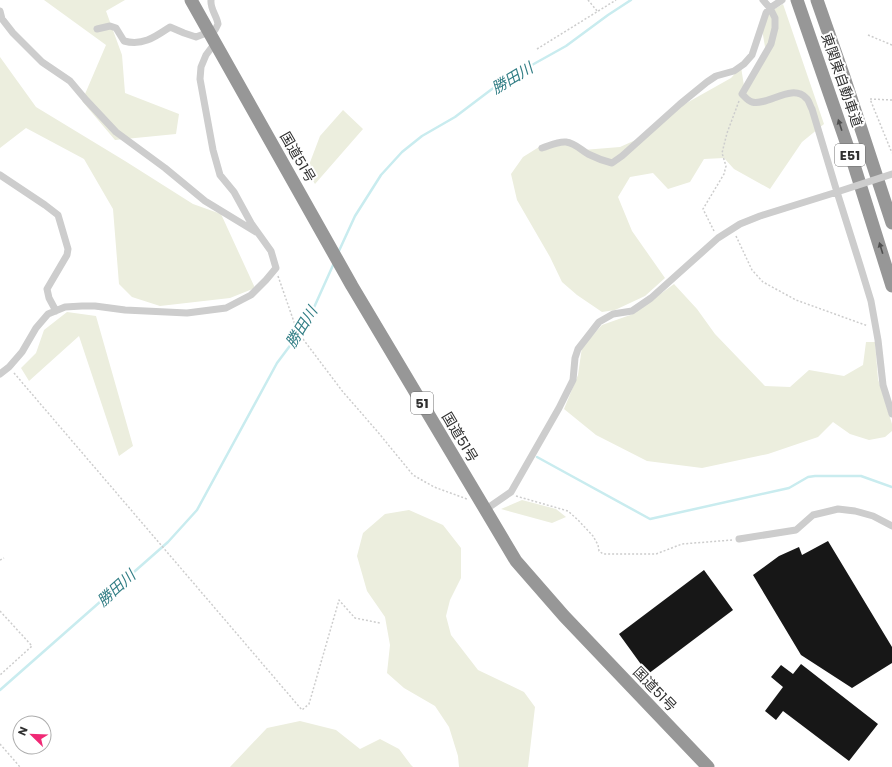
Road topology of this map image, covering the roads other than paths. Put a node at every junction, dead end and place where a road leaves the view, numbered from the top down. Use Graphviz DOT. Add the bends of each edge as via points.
graph roads {
  1 [pos="191,0"];
  2 [pos="211,0"];
  3 [pos="763,0"];
  4 [pos="782,0"];
  5 [pos="797,0"];
  6 [pos="817,0"];
  7 [pos="770,8"];
  8 [pos="0,11"];
  9 [pos="97,29"];
  10 [pos="211,36"];
  11 [pos="542,148"];
  12 [pos="892,174"];
  13 [pos="0,175"];
  14 [pos="837,192"];
  15 [pos="892,223"];
  16 [pos="259,235"];
  17 [pos="892,286"];
  18 [pos="56,311"];
  19 [pos="0,374"];
  20 [pos="892,414"];
  21 [pos="484,507"];
  22 [pos="892,526"];
  23 [pos="739,539"];
  24 [pos="708,767"];
  1 -- 10 [label="highway, 国道51号 / 51"];
  2 -- 10 [label="street" via="210,4 218,24"];
  3 -- 7 [label="street"];
  4 -- 7 [label="street"];
  17 -- 5 [label="highway, 東関東自動車道 / E51, one-way"];
  6 -- 15 [label="highway, 東関東自動車道 / E51"];
  7 -- 11 [label="street" via="752,55 744,64 707,82 612,163 566,142"];
  7 -- 14 [label="street" via="776,28 771,44 742,94 750,102 792,92 806,98 812,109"];
  8 -- 16 [label="street" via="2,19 13,33 42,62 70,80 116,132 205,200"];
  9 -- 10 [label="street" via="110,26 116,28 124,41 131,43 146,41 170,27 196,37"];
  10 -- 16 [label="street" via="201,67 200,79 213,150 220,175 234,192"];
  10 -- 21 [label="highway, 国道51号 / 51" via="352,286"];
  12 -- 14 [label="street, bridge"];
  13 -- 18 [label="street" via="58,215 68,249 47,289"];
  14 -- 20 [label="street" via="871,301 883,385"];
  14 -- 21 [label="street" via="740,224 718,238 651,298 632,310 613,314 599,322 578,349 573,380 510,492"];
  16 -- 18 [label="street" via="271,251 276,268 251,295 226,308 187,313 82,306 65,307"];
  18 -- 19 [label="street" via="48,314 22,352"];
  21 -- 24 [label="highway, 国道51号 / 51" via="516,561 564,616"];
  22 -- 23 [label="street" via="873,516 838,509 813,515 796,530"];
}
